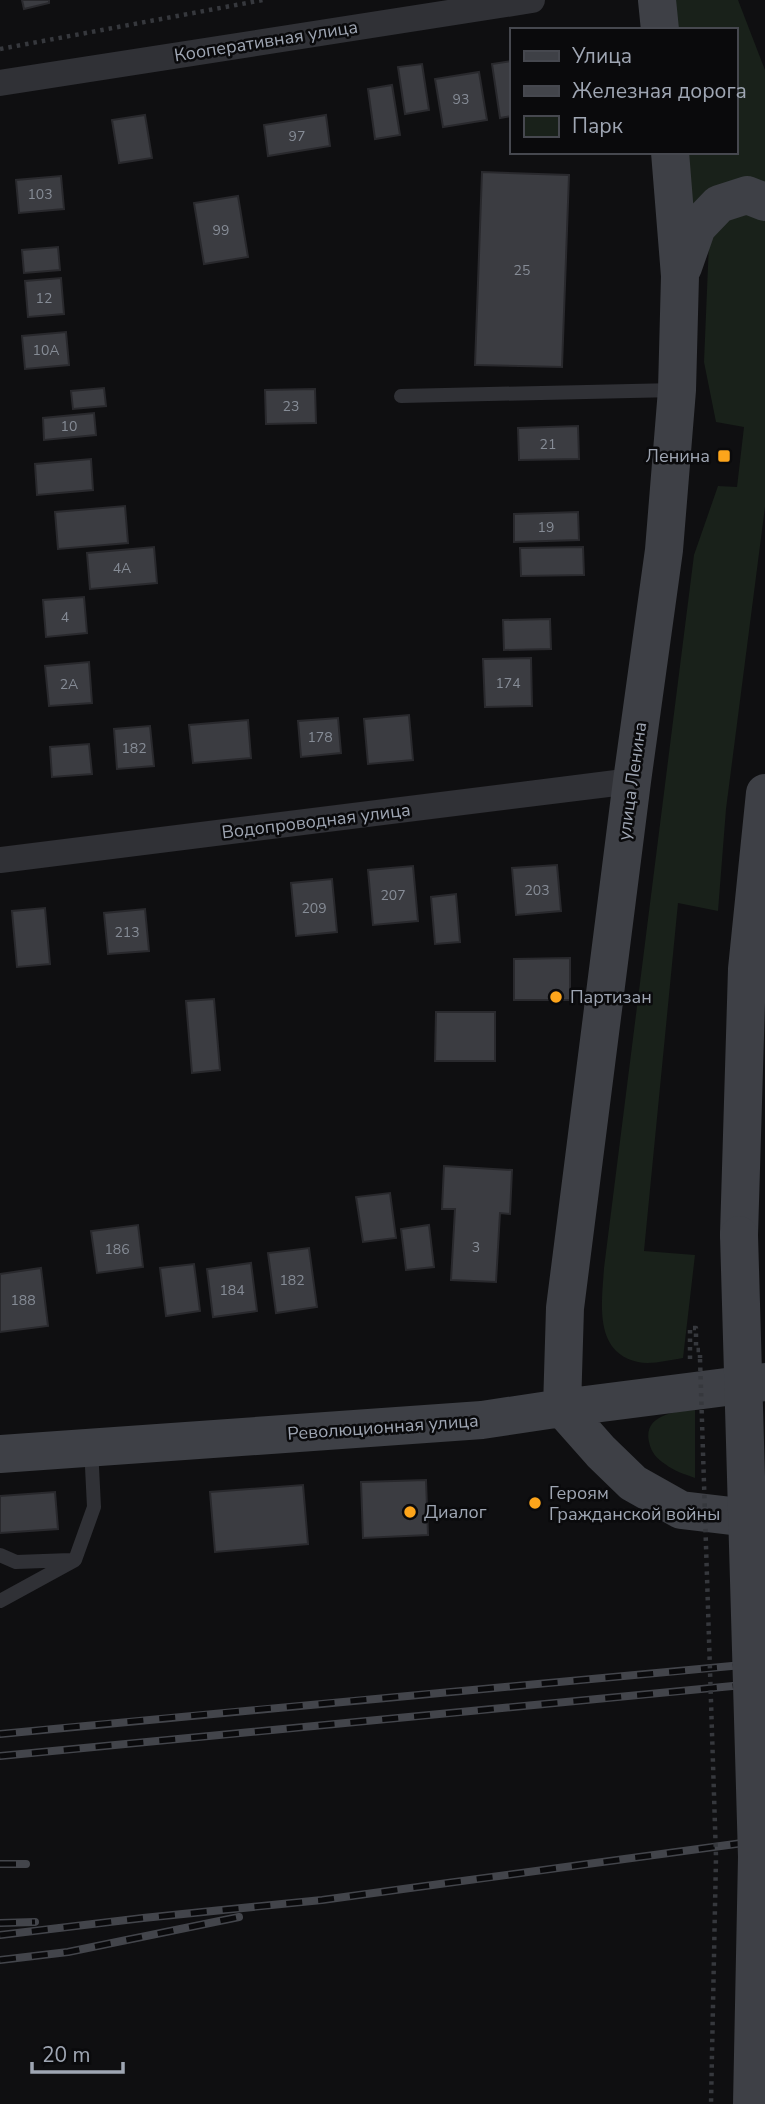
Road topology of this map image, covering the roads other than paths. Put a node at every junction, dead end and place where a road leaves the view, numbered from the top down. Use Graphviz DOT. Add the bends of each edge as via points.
graph roads {
  1 [pos="532,0"];
  2 [pos="657,0"];
  3 [pos="660,28"];
  4 [pos="0,83"];
  5 [pos="670,154"];
  6 [pos="765,202"];
  7 [pos="680,276"];
  8 [pos="677,390"];
  9 [pos="401,396"];
  10 [pos="632,781"];
  11 [pos="765,793"];
  12 [pos="0,859"];
  13 [pos="765,1382"];
  14 [pos="562,1408"];
  15 [pos="92,1447"];
  16 [pos="0,1454"];
  17 [pos="765,1520"];
  18 [pos="0,1555"];
  19 [pos="75,1560"];
  20 [pos="0,1601"];
  21 [pos="752,2104"];
  1 -- 4 [label="street, Кооперативная улица"];
  2 -- 3 [label="main road"];
  5 -- 7 [label="main road, улица Ленина"];
  6 -- 7 [label="main road" via="747,195 719,204 697,227"];
  7 -- 8 [label="main road, улица Ленина"];
  8 -- 9 [label="lane"];
  8 -- 10 [label="main road, улица Ленина" via="664,550"];
  10 -- 12 [label="street, Водопроводная улица"];
  10 -- 14 [label="main road, улица Ленина" via="565,1308"];
  11 -- 21 [label="main road, bridge" via="747,970 739,1235 757,1857"];
  13 -- 14 [label="main road, Революционная улица"];
  14 -- 15 [label="main road, Революционная улица" via="482,1420"];
  14 -- 17 [label="main road" via="633,1483 681,1510"];
  15 -- 16 [label="main road, Революционная улица"];
  15 -- 19 [label="lane" via="94,1507"];
  18 -- 19 [label="lane" via="16,1562"];
  19 -- 20 [label="lane"];
}
